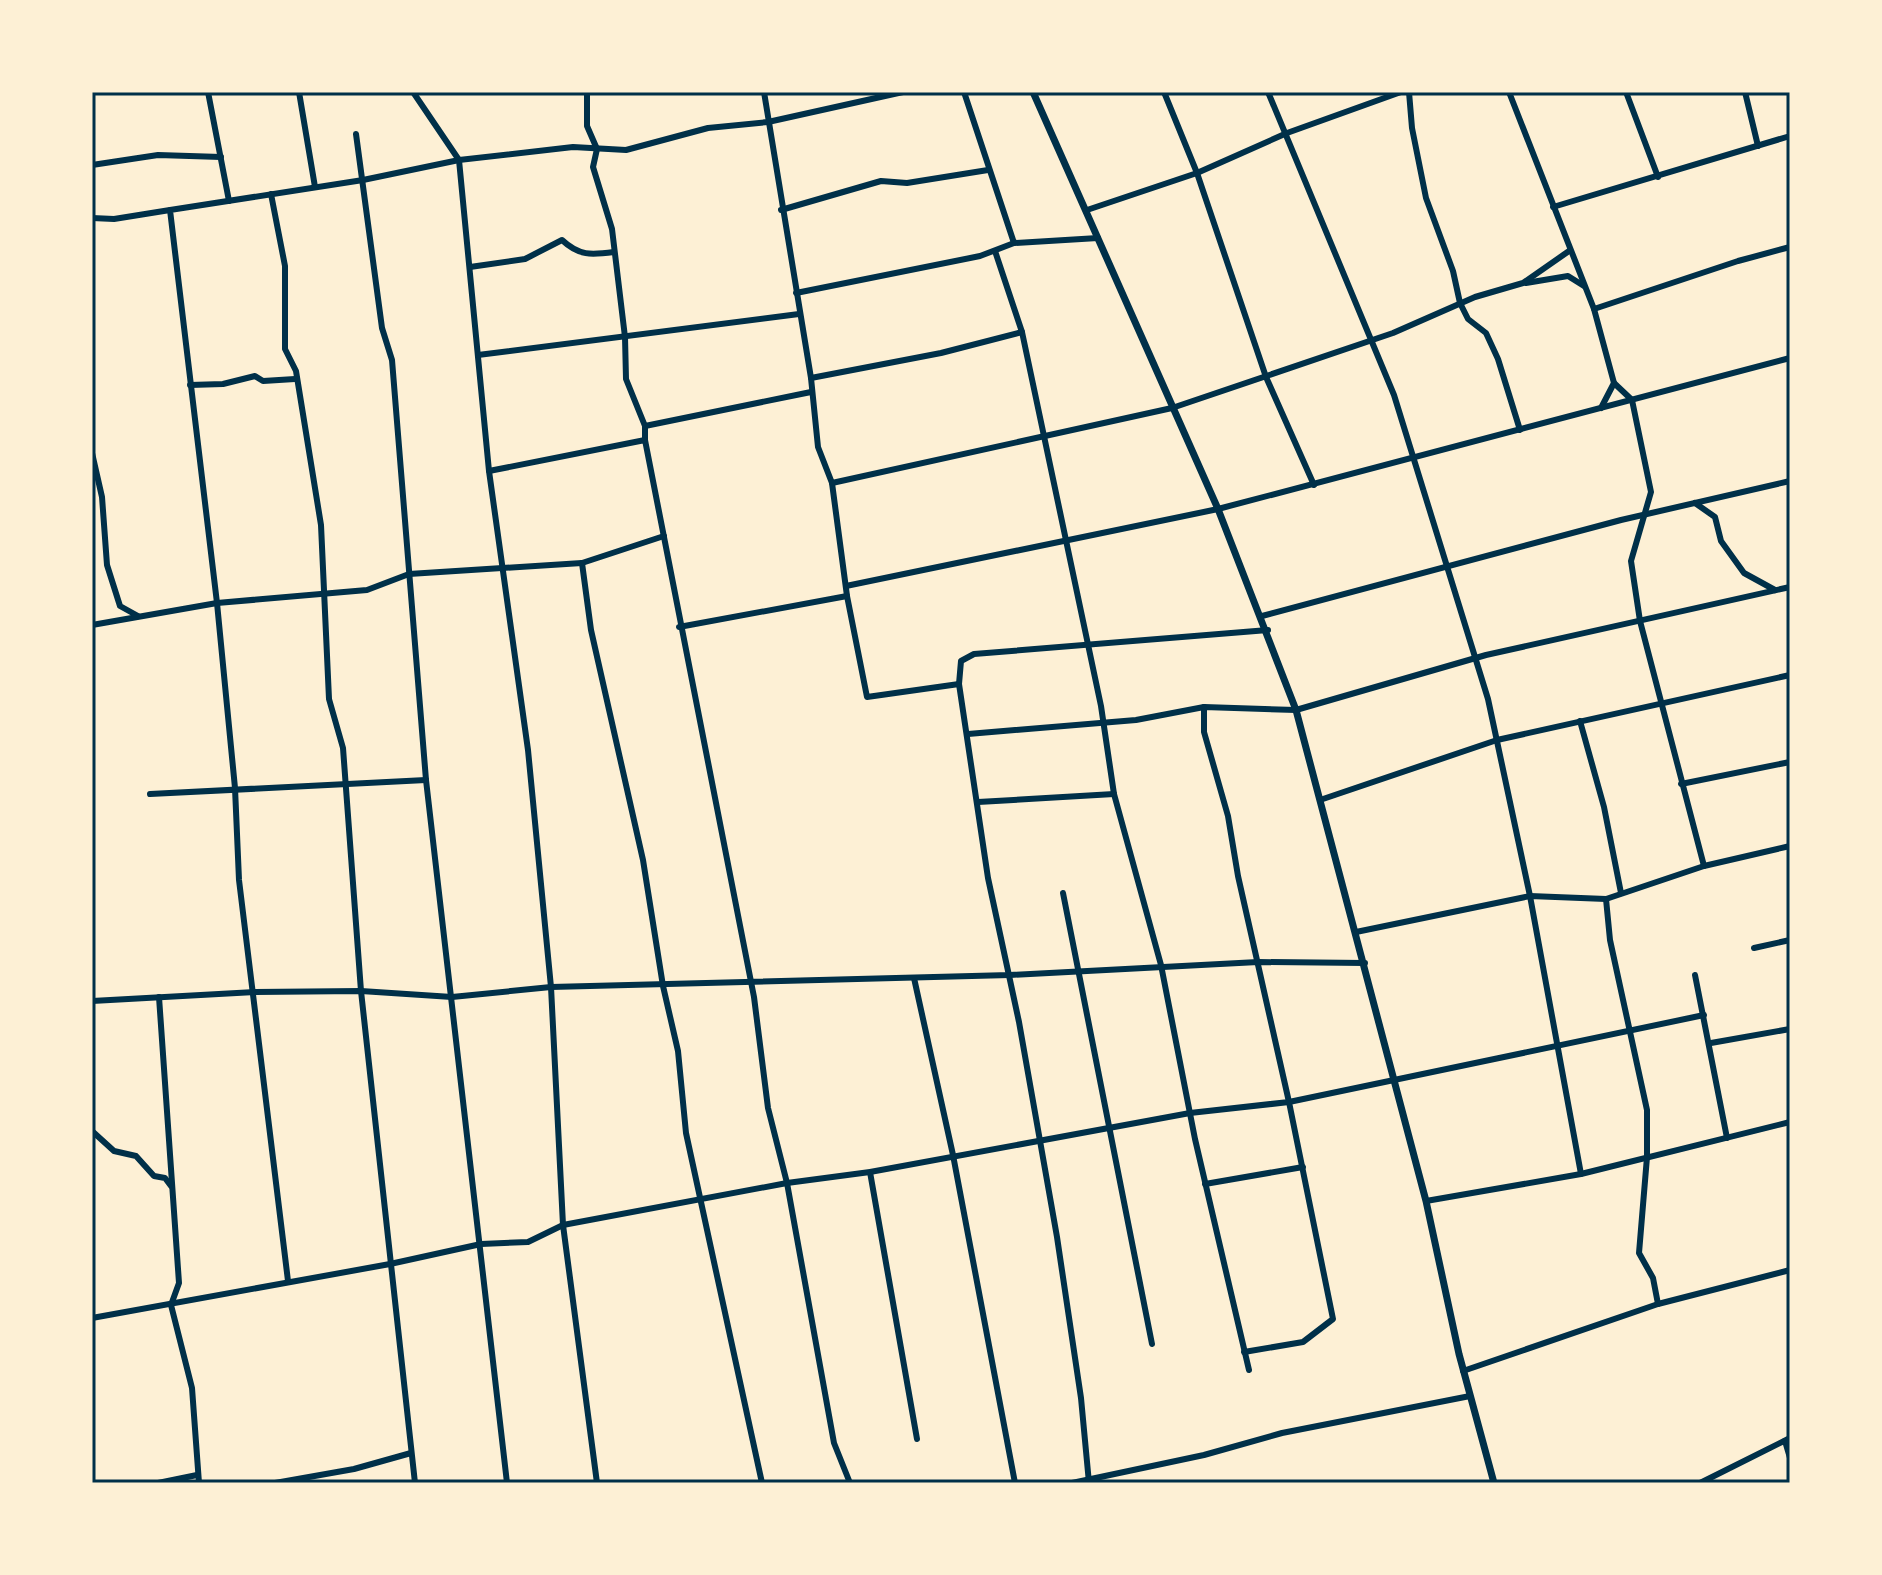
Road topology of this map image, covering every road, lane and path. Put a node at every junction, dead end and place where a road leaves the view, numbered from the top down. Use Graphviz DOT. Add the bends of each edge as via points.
graph roads {
  1 [pos="208,92"];
  2 [pos="299,92"];
  3 [pos="413,92"];
  4 [pos="587,92"];
  5 [pos="764,92"];
  6 [pos="903,92"];
  7 [pos="964,92"];
  8 [pos="1033,92"];
  9 [pos="1164,92"];
  10 [pos="1268,92"];
  11 [pos="1401,92"];
  12 [pos="1409,92"];
  13 [pos="1509,92"];
  14 [pos="1626,92"];
  15 [pos="1745,92"];
  16 [pos="768,122"];
  17 [pos="1287,133"];
  18 [pos="356,134"];
  19 [pos="1790,136"];
  20 [pos="1758,146"];
  21 [pos="597,149"];
  22 [pos="221,157"];
  23 [pos="459,160"];
  24 [pos="92,165"];
  25 [pos="988,170"];
  26 [pos="1197,173"];
  27 [pos="1658,177"];
  28 [pos="363,180"];
  29 [pos="315,187"];
  30 [pos="271,194"];
  31 [pos="229,201"];
  32 [pos="1553,207"];
  33 [pos="170,210"];
  34 [pos="781,210"];
  35 [pos="1087,210"];
  36 [pos="92,218"];
  37 [pos="1098,238"];
  38 [pos="1014,243"];
  39 [pos="1790,247"];
  40 [pos="995,251"];
  41 [pos="1569,251"];
  42 [pos="614,252"];
  43 [pos="470,267"];
  44 [pos="1523,283"];
  45 [pos="1585,286"];
  46 [pos="796,293"];
  47 [pos="1460,303"];
  48 [pos="1594,309"];
  49 [pos="799,314"];
  50 [pos="1022,332"];
  51 [pos="625,337"];
  52 [pos="1372,339"];
  53 [pos="478,355"];
  54 [pos="1790,358"];
  55 [pos="1266,377"];
  56 [pos="811,378"];
  57 [pos="295,379"];
  58 [pos="1614,383"];
  59 [pos="190,385"];
  60 [pos="811,392"];
  61 [pos="1632,400"];
  62 [pos="1172,408"];
  63 [pos="1601,408"];
  64 [pos="645,426"];
  65 [pos="1520,430"];
  66 [pos="1043,436"];
  67 [pos="645,440"];
  68 [pos="92,455"];
  69 [pos="1416,459"];
  70 [pos="489,471"];
  71 [pos="1790,481"];
  72 [pos="832,483"];
  73 [pos="1314,485"];
  74 [pos="1695,503"];
  75 [pos="1218,509"];
  76 [pos="1642,515"];
  77 [pos="664,536"];
  78 [pos="1067,541"];
  79 [pos="582,563"];
  80 [pos="1446,565"];
  81 [pos="502,567"];
  82 [pos="409,574"];
  83 [pos="846,586"];
  84 [pos="1790,587"];
  85 [pos="1775,590"];
  86 [pos="321,594"];
  87 [pos="847,596"];
  88 [pos="217,603"];
  89 [pos="138,616"];
  90 [pos="1262,616"];
  91 [pos="1640,621"];
  92 [pos="92,625"];
  93 [pos="679,627"];
  94 [pos="1268,630"];
  95 [pos="1088,643"];
  96 [pos="1475,658"];
  97 [pos="1790,675"];
  98 [pos="959,684"];
  99 [pos="1658,702"];
  100 [pos="1204,707"];
  101 [pos="1296,710"];
  102 [pos="1103,721"];
  103 [pos="1580,721"];
  104 [pos="968,734"];
  105 [pos="1497,740"];
  106 [pos="1790,762"];
  107 [pos="426,780"];
  108 [pos="346,781"];
  109 [pos="1681,784"];
  110 [pos="235,788"];
  111 [pos="150,794"];
  112 [pos="1114,794"];
  113 [pos="1320,800"];
  114 [pos="978,802"];
  115 [pos="1790,846"];
  116 [pos="1704,866"];
  117 [pos="1063,893"];
  118 [pos="1621,893"];
  119 [pos="1530,896"];
  120 [pos="1606,899"];
  121 [pos="1356,932"];
  122 [pos="1790,940"];
  123 [pos="1754,948"];
  124 [pos="1258,962"];
  125 [pos="1365,963"];
  126 [pos="1161,965"];
  127 [pos="1079,971"];
  128 [pos="1010,975"];
  129 [pos="1695,975"];
  130 [pos="914,978"];
  131 [pos="751,982"];
  132 [pos="663,986"];
  133 [pos="551,987"];
  134 [pos="361,991"];
  135 [pos="255,992"];
  136 [pos="159,997"];
  137 [pos="452,997"];
  138 [pos="92,1001"];
  139 [pos="1704,1015"];
  140 [pos="1790,1029"];
  141 [pos="1631,1030"];
  142 [pos="1711,1043"];
  143 [pos="1557,1044"];
  144 [pos="1394,1080"];
  145 [pos="1289,1102"];
  146 [pos="1190,1113"];
  147 [pos="1790,1122"];
  148 [pos="1112,1127"];
  149 [pos="92,1131"];
  150 [pos="1727,1138"];
  151 [pos="1039,1140"];
  152 [pos="953,1155"];
  153 [pos="1647,1157"];
  154 [pos="1303,1167"];
  155 [pos="870,1172"];
  156 [pos="1581,1174"];
  157 [pos="787,1183"];
  158 [pos="1205,1184"];
  159 [pos="173,1189"];
  160 [pos="703,1200"];
  161 [pos="1426,1201"];
  162 [pos="563,1225"];
  163 [pos="481,1244"];
  164 [pos="390,1264"];
  165 [pos="1790,1270"];
  166 [pos="288,1281"];
  167 [pos="1658,1304"];
  168 [pos="171,1305"];
  169 [pos="92,1318"];
  170 [pos="1152,1344"];
  171 [pos="1244,1352"];
  172 [pos="1249,1370"];
  173 [pos="1463,1371"];
  174 [pos="1470,1396"];
  175 [pos="917,1439"];
  176 [pos="1787,1440"];
  177 [pos="411,1453"];
  178 [pos="1790,1458"];
  179 [pos="313,1475"];
  180 [pos="198,1479"];
  181 [pos="1089,1480"];
  182 [pos="158,1483"];
  183 [pos="275,1483"];
  184 [pos="314,1483"];
  185 [pos="415,1483"];
  186 [pos="507,1483"];
  187 [pos="597,1483"];
  188 [pos="762,1483"];
  189 [pos="850,1483"];
  190 [pos="1015,1483"];
  191 [pos="1072,1483"];
  192 [pos="1494,1483"];
  193 [pos="1700,1483"];
  1 -- 22 [label="street"];
  2 -- 29 [label="street"];
  3 -- 23 [label="street"];
  4 -- 21 [label="street" via="587,126"];
  5 -- 16 [label="street"];
  6 -- 16 [label="street"];
  7 -- 25 [label="street"];
  8 -- 35 [label="street"];
  9 -- 26 [label="street"];
  10 -- 17 [label="street"];
  11 -- 17 [label="street"];
  12 -- 47 [label="street" via="1426,198"];
  13 -- 32 [label="street"];
  14 -- 27 [label="street"];
  15 -- 20 [label="street"];
  16 -- 21 [label="street" via="708,128 626,150"];
  16 -- 34 [label="street"];
  17 -- 26 [label="street"];
  17 -- 52 [label="street"];
  18 -- 28 [label="street"];
  19 -- 20 [label="street"];
  20 -- 27 [label="street"];
  21 -- 23 [label="street"];
  21 -- 42 [label="street" via="593,167"];
  22 -- 24 [label="street" via="158,155"];
  22 -- 31 [label="street"];
  23 -- 28 [label="street"];
  23 -- 43 [label="street"];
  25 -- 34 [label="street" via="907,183 881,181"];
  25 -- 38 [label="street"];
  26 -- 35 [label="street"];
  26 -- 55 [label="street"];
  27 -- 32 [label="street"];
  28 -- 29 [label="street"];
  28 -- 82 [label="street" via="382,328 392,360"];
  29 -- 30 [label="street"];
  30 -- 31 [label="street"];
  30 -- 57 [label="street" via="285,266 285,349"];
  31 -- 33 [label="street"];
  32 -- 41 [label="street"];
  33 -- 36 [label="street"];
  33 -- 59 [label="street"];
  34 -- 46 [label="street"];
  35 -- 37 [label="street"];
  37 -- 38 [label="street"];
  37 -- 62 [label="street"];
  38 -- 40 [label="street"];
  39 -- 48 [label="street"];
  40 -- 46 [label="street"];
  40 -- 50 [label="street"];
  41 -- 44 [label="street"];
  41 -- 45 [label="street"];
  42 -- 43 [label="street" via="591,256 573,251 562,240 525,259"];
  42 -- 51 [label="street"];
  43 -- 53 [label="street"];
  44 -- 45 [label="street" via="1568,276"];
  44 -- 47 [label="street"];
  45 -- 48 [label="street"];
  46 -- 49 [label="street"];
  47 -- 52 [label="street"];
  47 -- 65 [label="street" via="1468,319 1486,333"];
  48 -- 58 [label="street"];
  49 -- 51 [label="street"];
  49 -- 56 [label="street"];
  50 -- 56 [label="street"];
  50 -- 66 [label="street"];
  51 -- 53 [label="street"];
  51 -- 64 [label="street" via="626,379"];
  52 -- 55 [label="street"];
  52 -- 69 [label="street"];
  53 -- 70 [label="street"];
  54 -- 61 [label="street"];
  55 -- 62 [label="street"];
  55 -- 73 [label="street"];
  56 -- 60 [label="street"];
  57 -- 59 [label="street" via="263,381 255,376"];
  57 -- 86 [label="street" via="321,525"];
  58 -- 61 [label="street"];
  58 -- 63 [label="street"];
  59 -- 88 [label="street"];
  60 -- 64 [label="street"];
  60 -- 72 [label="street" via="818,447"];
  61 -- 63 [label="street"];
  61 -- 76 [label="street" via="1651,492"];
  62 -- 66 [label="street"];
  62 -- 75 [label="street"];
  63 -- 65 [label="street"];
  64 -- 67 [label="street"];
  65 -- 69 [label="street"];
  66 -- 72 [label="street"];
  66 -- 78 [label="street"];
  67 -- 70 [label="street"];
  67 -- 77 [label="street"];
  68 -- 89 [label="street" via="102,497 107,565 120,606"];
  69 -- 73 [label="street"];
  69 -- 80 [label="street"];
  70 -- 81 [label="street"];
  71 -- 74 [label="street"];
  72 -- 83 [label="street"];
  73 -- 75 [label="street"];
  74 -- 76 [label="street"];
  74 -- 85 [label="street" via="1715,517 1721,541 1744,573"];
  75 -- 78 [label="street"];
  75 -- 90 [label="street"];
  76 -- 80 [label="street"];
  76 -- 91 [label="street" via="1631,561"];
  77 -- 79 [label="street"];
  77 -- 93 [label="street"];
  78 -- 83 [label="street"];
  78 -- 95 [label="street"];
  79 -- 81 [label="street"];
  79 -- 132 [label="street" via="591,630 643,860"];
  80 -- 90 [label="street"];
  80 -- 96 [label="street"];
  81 -- 82 [label="street"];
  81 -- 133 [label="street" via="528,750"];
  82 -- 86 [label="street" via="367,590"];
  82 -- 107 [label="street"];
  83 -- 87 [label="street"];
  84 -- 85 [label="street"];
  85 -- 91 [label="street"];
  86 -- 88 [label="street"];
  86 -- 108 [label="street" via="329,699"];
  87 -- 93 [label="street"];
  87 -- 98 [label="street" via="867,697"];
  88 -- 89 [label="street"];
  88 -- 110 [label="street"];
  89 -- 92 [label="street"];
  90 -- 94 [label="street"];
  91 -- 96 [label="street"];
  91 -- 99 [label="street"];
  93 -- 131 [label="street"];
  94 -- 95 [label="street"];
  94 -- 101 [label="street"];
  95 -- 98 [label="street" via="965,656"];
  95 -- 102 [label="street"];
  96 -- 101 [label="street"];
  96 -- 105 [label="street"];
  97 -- 99 [label="street"];
  98 -- 104 [label="street"];
  99 -- 103 [label="street"];
  99 -- 109 [label="street"];
  100 -- 101 [label="street"];
  100 -- 102 [label="street"];
  100 -- 124 [label="street" via="1204,732 1228,816"];
  101 -- 113 [label="street"];
  102 -- 104 [label="street"];
  102 -- 112 [label="street"];
  103 -- 105 [label="street"];
  103 -- 118 [label="street"];
  104 -- 114 [label="street"];
  105 -- 113 [label="street"];
  105 -- 119 [label="street"];
  106 -- 109 [label="street"];
  107 -- 108 [label="street"];
  107 -- 137 [label="street"];
  108 -- 110 [label="street"];
  108 -- 134 [label="street"];
  109 -- 116 [label="street"];
  110 -- 111 [label="street"];
  110 -- 135 [label="street" via="239,880"];
  112 -- 114 [label="street"];
  112 -- 126 [label="street"];
  113 -- 121 [label="street"];
  114 -- 128 [label="street"];
  115 -- 116 [label="street"];
  116 -- 118 [label="street"];
  117 -- 127 [label="street"];
  118 -- 120 [label="street"];
  119 -- 120 [label="street"];
  119 -- 121 [label="street"];
  119 -- 143 [label="street"];
  120 -- 141 [label="street"];
  121 -- 125 [label="street"];
  122 -- 123 [label="street"];
  124 -- 125 [label="street"];
  124 -- 126 [label="street"];
  124 -- 145 [label="street"];
  125 -- 144 [label="street"];
  126 -- 127 [label="street"];
  126 -- 146 [label="street"];
  127 -- 128 [label="street"];
  127 -- 148 [label="street"];
  128 -- 130 [label="street"];
  128 -- 151 [label="street"];
  129 -- 139 [label="street"];
  130 -- 131 [label="street"];
  130 -- 152 [label="street"];
  131 -- 132 [label="street"];
  131 -- 157 [label="street" via="768,1108"];
  132 -- 133 [label="street"];
  132 -- 160 [label="street" via="678,1051 686,1133"];
  133 -- 137 [label="street"];
  133 -- 162 [label="street"];
  134 -- 135 [label="street"];
  134 -- 137 [label="street"];
  134 -- 164 [label="street"];
  135 -- 136 [label="street"];
  135 -- 166 [label="street"];
  136 -- 138 [label="street"];
  136 -- 159 [label="street"];
  137 -- 163 [label="street"];
  139 -- 141 [label="street"];
  139 -- 142 [label="street"];
  140 -- 142 [label="street"];
  141 -- 143 [label="street"];
  141 -- 153 [label="street" via="1647,1110"];
  142 -- 150 [label="street"];
  143 -- 144 [label="street"];
  143 -- 156 [label="street"];
  144 -- 145 [label="street"];
  144 -- 161 [label="street"];
  145 -- 146 [label="street"];
  145 -- 154 [label="street"];
  146 -- 148 [label="street"];
  146 -- 158 [label="street"];
  147 -- 150 [label="street"];
  148 -- 151 [label="street"];
  148 -- 170 [label="street"];
  149 -- 159 [label="street" via="114,1151 136,1156"];
  150 -- 153 [label="street"];
  151 -- 152 [label="street"];
  151 -- 181 [label="street" via="1079,1383"];
  152 -- 155 [label="street"];
  152 -- 190 [label="street"];
  153 -- 156 [label="street"];
  153 -- 167 [label="street" via="1639,1253 1653,1278"];
  154 -- 158 [label="street"];
  154 -- 171 [label="street" via="1333,1319 1303,1342"];
  155 -- 157 [label="street"];
  155 -- 175 [label="street"];
  156 -- 161 [label="street"];
  157 -- 160 [label="street"];
  157 -- 189 [label="street" via="834,1443"];
  158 -- 171 [label="street"];
  159 -- 168 [label="street" via="179,1283"];
  160 -- 162 [label="street"];
  160 -- 188 [label="street"];
  161 -- 173 [label="street"];
  162 -- 163 [label="street" via="528,1242"];
  162 -- 187 [label="street"];
  163 -- 164 [label="street"];
  163 -- 186 [label="street"];
  164 -- 166 [label="street"];
  164 -- 177 [label="street"];
  165 -- 167 [label="street"];
  166 -- 168 [label="street"];
  167 -- 173 [label="street"];
  168 -- 169 [label="street"];
  168 -- 180 [label="street" via="192,1388"];
  171 -- 172 [label="street"];
  173 -- 174 [label="street"];
  174 -- 181 [label="street" via="1282,1433"];
  174 -- 192 [label="street"];
  176 -- 178 [label="street"];
  176 -- 193 [label="street"];
  177 -- 179 [label="street"];
  177 -- 185 [label="street"];
  179 -- 183 [label="street"];
  179 -- 184 [label="street"];
  180 -- 182 [label="street"];
  181 -- 191 [label="street"];
}
